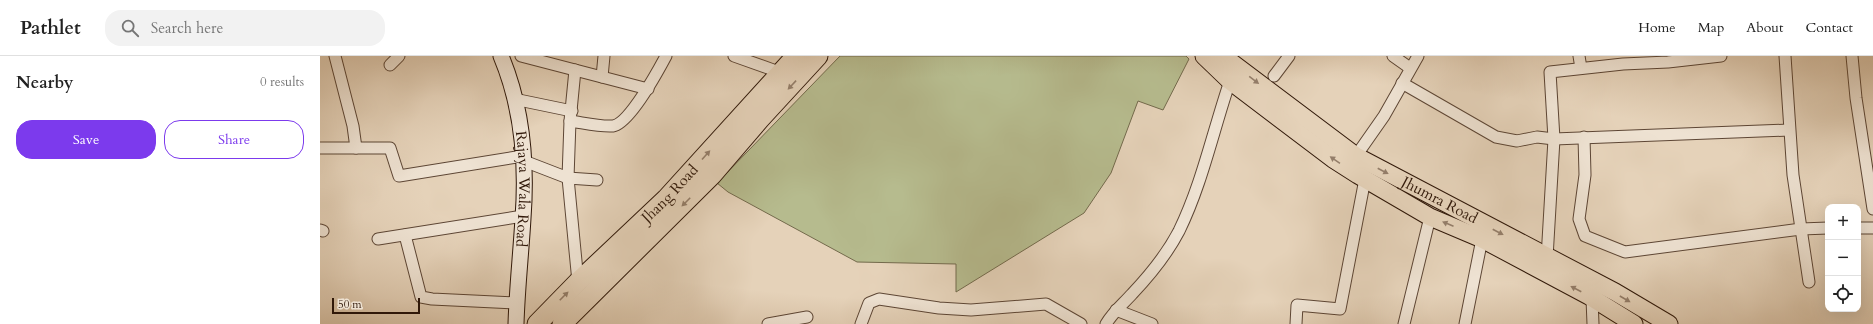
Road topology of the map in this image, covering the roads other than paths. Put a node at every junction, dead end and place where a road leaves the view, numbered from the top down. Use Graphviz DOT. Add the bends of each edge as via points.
graph roads {
  1 [pos="335,56"];
  2 [pos="399,56"];
  3 [pos="501,56"];
  4 [pos="521,56"];
  5 [pos="604,56"];
  6 [pos="666,56"];
  7 [pos="734,56"];
  8 [pos="796,56"];
  9 [pos="818,56"];
  10 [pos="1204,56"];
  11 [pos="1223,56"];
  12 [pos="1289,56"];
  13 [pos="1393,56"];
  14 [pos="1418,56"];
  15 [pos="1578,56"];
  16 [pos="1721,56"];
  17 [pos="1785,56"];
  18 [pos="1852,56"];
  19 [pos="1668,59"];
  20 [pos="1623,60"];
  21 [pos="390,65"];
  22 [pos="1410,68"];
  23 [pos="1581,68"];
  24 [pos="575,70"];
  25 [pos="779,72"];
  26 [pos="602,76"];
  27 [pos="1274,76"];
  28 [pos="1230,81"];
  29 [pos="1402,83"];
  30 [pos="648,89"];
  31 [pos="514,99"];
  32 [pos="754,114"];
  33 [pos="571,116"];
  34 [pos="1789,130"];
  35 [pos="1584,137"];
  36 [pos="1554,139"];
  37 [pos="320,148"];
  38 [pos="356,148"];
  39 [pos="1356,156"];
  40 [pos="523,158"];
  41 [pos="568,178"];
  42 [pos="1365,179"];
  43 [pos="597,180"];
  44 [pos="1873,209"];
  45 [pos="523,216"];
  46 [pos="1430,217"];
  47 [pos="1825,228"];
  48 [pos="1861,228"];
  49 [pos="1873,228"];
  50 [pos="1800,229"];
  51 [pos="405,235"];
  52 [pos="378,239"];
  53 [pos="1482,239"];
  54 [pos="1547,258"];
  55 [pos="578,282"];
  56 [pos="1809,282"];
  57 [pos="1596,292"];
  58 [pos="517,303"];
  59 [pos="1116,310"];
  60 [pos="807,317"];
  61 [pos="516,324"];
  62 [pos="537,324"];
  63 [pos="562,324"];
  64 [pos="768,324"];
  65 [pos="861,324"];
  66 [pos="1082,324"];
  67 [pos="1106,324"];
  68 [pos="1152,324"];
  69 [pos="1296,324"];
  70 [pos="1404,324"];
  71 [pos="1465,324"];
  72 [pos="1594,324"];
  73 [pos="1634,324"];
  74 [pos="1669,324"];
  1 -- 38 [label="street"];
  2 -- 21 [label="street"];
  3 -- 31 [label="street, Rajaya Wala Road"];
  4 -- 24 [label="street"];
  5 -- 26 [label="street"];
  6 -- 30 [label="street"];
  7 -- 25 [label="street"];
  8 -- 25 [label="highway, Jhang Road"];
  9 -- 32 [label="highway, Jhang Road, one-way"];
  10 -- 28 [label="main road, Jhumra Road"];
  11 -- 39 [label="main road, Jhumra Road, one-way"];
  12 -- 27 [label="street"];
  13 -- 22 [label="street"];
  14 -- 22 [label="street"];
  15 -- 23 [label="street"];
  16 -- 19 [label="street"];
  17 -- 34 [label="street"];
  18 -- 44 [label="street"];
  19 -- 20 [label="street"];
  20 -- 23 [label="street"];
  22 -- 29 [label="street"];
  23 -- 36 [label="street" via="1550,72"];
  24 -- 26 [label="street"];
  24 -- 33 [label="street"];
  25 -- 32 [label="highway, Jhang Road"];
  26 -- 30 [label="street"];
  42 -- 28 [label="main road, Jhumra Road, one-way" via="1333,159"];
  28 -- 59 [label="street" via="1198,185 1178,231 1158,265"];
  29 -- 36 [label="street" via="1496,137 1517,140 1537,137"];
  29 -- 39 [label="street" via="1384,116"];
  30 -- 33 [label="street" via="624,121 614,126"];
  31 -- 33 [label="street"];
  31 -- 40 [label="street, Rajaya Wala Road"];
  55 -- 32 [label="highway, Jhang Road, one-way"];
  32 -- 63 [label="highway, Jhang Road, one-way" via="712,175"];
  33 -- 41 [label="street"];
  34 -- 35 [label="street"];
  34 -- 50 [label="street"];
  35 -- 36 [label="street"];
  35 -- 50 [label="street" via="1585,175 1579,219 1585,236 1606,245 1626,252"];
  36 -- 54 [label="street"];
  37 -- 38 [label="street"];
  38 -- 40 [label="street" via="390,148 399,176"];
  39 -- 54 [label="main road, Jhumra Road, one-way"];
  40 -- 41 [label="street"];
  40 -- 45 [label="street, Rajaya Wala Road"];
  41 -- 43 [label="street"];
  41 -- 55 [label="street"];
  42 -- 46 [label="main road, Jhumra Road"];
  42 -- 69 [label="street" via="1340,309 1297,305"];
  45 -- 51 [label="street"];
  45 -- 58 [label="street, Rajaya Wala Road"];
  53 -- 46 [label="main road, Jhumra Road, one-way"];
  46 -- 70 [label="street"];
  47 -- 50 [label="street"];
  48 -- 49 [label="street"];
  50 -- 56 [label="street"];
  51 -- 52 [label="street"];
  51 -- 58 [label="street" via="421,297"];
  57 -- 53 [label="main road, Jhumra Road, one-way"];
  53 -- 71 [label="street"];
  54 -- 57 [label="main road, Jhumra Road"];
  62 -- 55 [label="highway, Jhang Road, one-way"];
  57 -- 72 [label="street"];
  57 -- 73 [label="main road, Jhumra Road"];
  57 -- 74 [label="main road, Jhumra Road, one-way"];
  58 -- 61 [label="street, Rajaya Wala Road"];
  59 -- 67 [label="street"];
  59 -- 68 [label="street"];
  60 -- 64 [label="street"];
  65 -- 66 [label="street" via="869,303 879,299 970,310 1046,304"];
}
